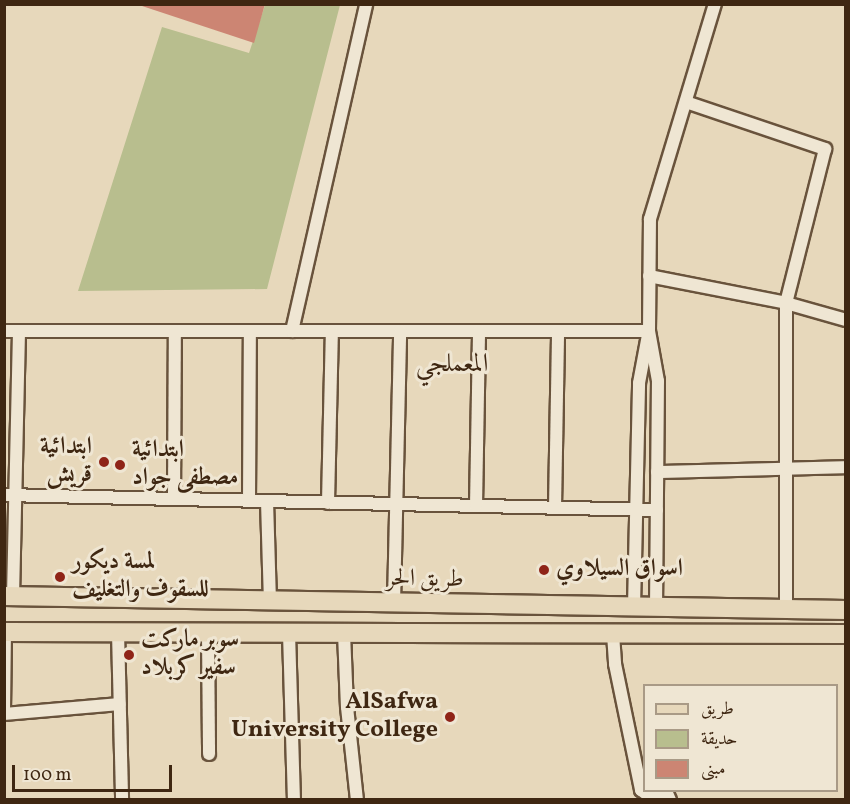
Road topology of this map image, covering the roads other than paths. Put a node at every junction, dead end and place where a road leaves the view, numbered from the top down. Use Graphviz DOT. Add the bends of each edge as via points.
graph roads {
  1 [pos="366,4"];
  2 [pos="715,4"];
  3 [pos="686,102"];
  4 [pos="648,276"];
  5 [pos="786,303"];
  6 [pos="846,320"];
  7 [pos="4,331"];
  8 [pos="19,331"];
  9 [pos="175,331"];
  10 [pos="250,331"];
  11 [pos="292,331"];
  12 [pos="332,331"];
  13 [pos="400,331"];
  14 [pos="479,331"];
  15 [pos="558,331"];
  16 [pos="649,331"];
  17 [pos="846,467"];
  18 [pos="786,470"];
  19 [pos="657,472"];
  20 [pos="10,495"];
  21 [pos="174,499"];
  22 [pos="249,501"];
  23 [pos="267,501"];
  24 [pos="328,502"];
  25 [pos="398,504"];
  26 [pos="476,506"];
  27 [pos="555,508"];
  28 [pos="637,510"];
  29 [pos="657,510"];
  30 [pos="9,596"];
  31 [pos="176,601"];
  32 [pos="208,602"];
  33 [pos="270,602"];
  34 [pos="394,603"];
  35 [pos="634,607"];
  36 [pos="656,608"];
  37 [pos="755,609"];
  38 [pos="786,610"];
  39 [pos="846,610"];
  40 [pos="5,632"];
  41 [pos="118,632"];
  42 [pos="178,633"];
  43 [pos="206,633"];
  44 [pos="289,633"];
  45 [pos="344,633"];
  46 [pos="614,634"];
  47 [pos="757,634"];
  48 [pos="782,634"];
  49 [pos="846,634"];
  50 [pos="120,704"];
  51 [pos="4,712"];
  52 [pos="209,754"];
  53 [pos="643,791"];
  54 [pos="644,792"];
  55 [pos="122,800"];
  56 [pos="294,800"];
  57 [pos="357,800"];
  58 [pos="670,800"];
  1 -- 11 [label="street"];
  2 -- 3 [label="street"];
  3 -- 4 [label="street" via="650,219"];
  3 -- 5 [label="street" via="825,149"];
  4 -- 5 [label="street"];
  4 -- 16 [label="street"];
  5 -- 6 [label="street"];
  5 -- 18 [label="street"];
  7 -- 8 [label="street"];
  8 -- 9 [label="street"];
  8 -- 20 [label="street"];
  9 -- 10 [label="street"];
  9 -- 21 [label="street"];
  10 -- 11 [label="street"];
  10 -- 22 [label="street"];
  11 -- 12 [label="street"];
  12 -- 13 [label="street"];
  12 -- 24 [label="street"];
  13 -- 14 [label="street"];
  13 -- 25 [label="street"];
  14 -- 15 [label="street"];
  14 -- 26 [label="street"];
  15 -- 16 [label="street"];
  15 -- 27 [label="street"];
  16 -- 19 [label="street" via="658,381"];
  16 -- 28 [label="street" via="640,372"];
  17 -- 18 [label="street"];
  18 -- 19 [label="street"];
  18 -- 38 [label="street"];
  19 -- 29 [label="street"];
  20 -- 21 [label="street"];
  20 -- 30 [label="street"];
  21 -- 22 [label="street"];
  22 -- 23 [label="street"];
  23 -- 24 [label="street"];
  23 -- 33 [label="street"];
  24 -- 25 [label="street"];
  25 -- 26 [label="street"];
  25 -- 34 [label="street"];
  26 -- 27 [label="street"];
  27 -- 28 [label="street"];
  28 -- 29 [label="street"];
  28 -- 35 [label="street"];
  29 -- 36 [label="street"];
  30 -- 31 [label="main road, طريق الحر"];
  31 -- 32 [label="main road, طريق الحر"];
  31 -- 42 [label="main road" via="184,616"];
  32 -- 33 [label="main road, طريق الحر"];
  32 -- 43 [label="main road" via="198,616"];
  33 -- 34 [label="main road, طريق الحر"];
  34 -- 35 [label="main road, طريق الحر"];
  35 -- 36 [label="main road, طريق الحر"];
  36 -- 37 [label="main road, طريق الحر"];
  37 -- 38 [label="main road, طريق الحر"];
  37 -- 47 [label="main road" via="761,621"];
  38 -- 39 [label="main road, طريق الحر"];
  38 -- 48 [label="main road" via="779,621"];
  40 -- 41 [label="main road"];
  40 -- 51 [label="street"];
  41 -- 42 [label="main road"];
  41 -- 50 [label="street"];
  42 -- 43 [label="main road"];
  43 -- 44 [label="main road"];
  43 -- 52 [label="street"];
  44 -- 45 [label="main road"];
  44 -- 56 [label="street"];
  45 -- 46 [label="main road"];
  45 -- 57 [label="street"];
  46 -- 47 [label="main road"];
  46 -- 53 [label="street" via="615,664"];
  47 -- 48 [label="main road"];
  48 -- 49 [label="main road"];
  50 -- 51 [label="street"];
  50 -- 55 [label="street"];
  54 -- 58 [label="street" via="667,793"];
}
